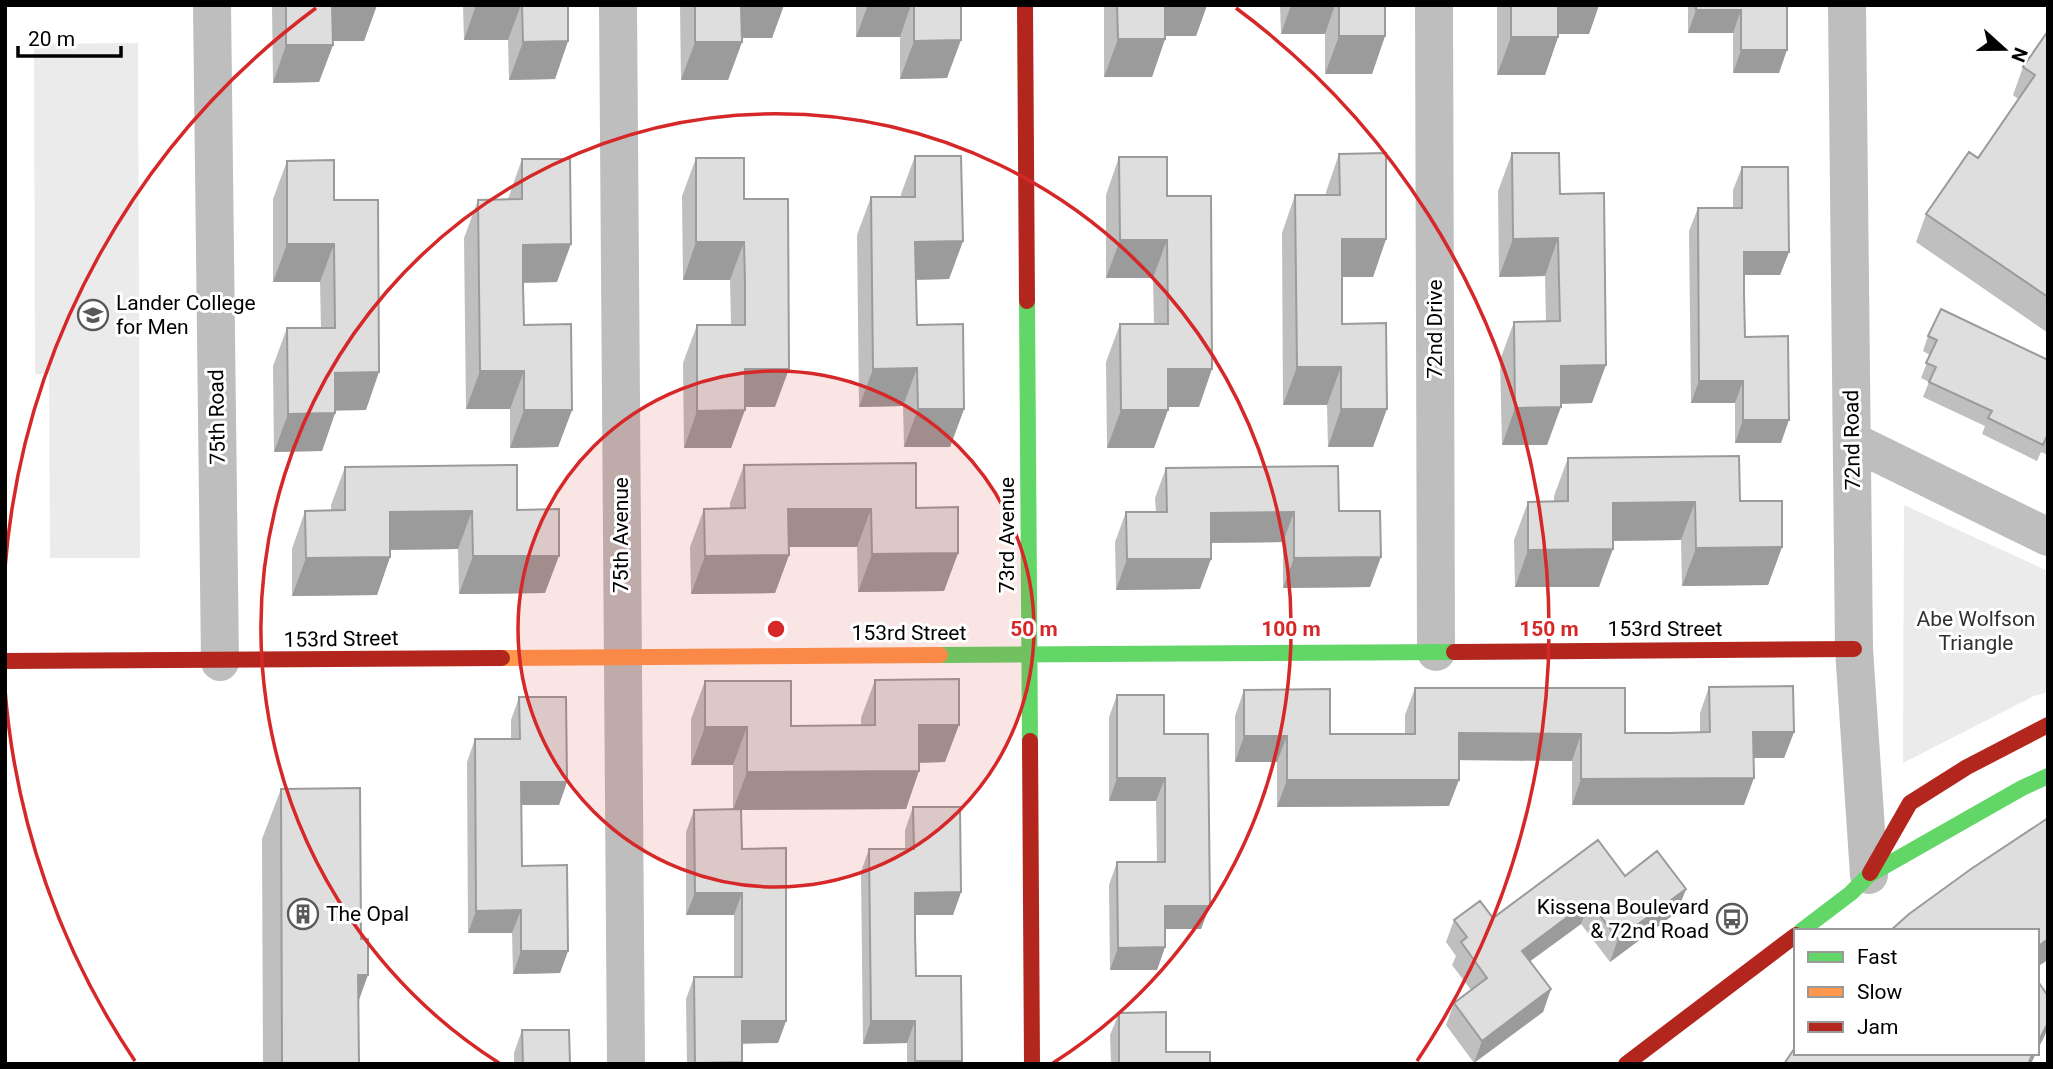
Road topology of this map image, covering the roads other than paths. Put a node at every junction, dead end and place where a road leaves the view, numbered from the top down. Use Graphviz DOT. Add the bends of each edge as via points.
graph roads {
  1 [pos="212,5"];
  2 [pos="618,5"];
  3 [pos="1025,5"];
  4 [pos="1434,5"];
  5 [pos="1847,5"];
  6 [pos="1852,441"];
  7 [pos="2048,537"];
  8 [pos="1854,649"];
  9 [pos="1436,652"];
  10 [pos="1030,653"];
  11 [pos="622,657"];
  12 [pos="5,662"];
  13 [pos="220,662"];
  14 [pos="2048,725"];
  15 [pos="2048,776"];
  16 [pos="1869,875"];
  17 [pos="1804,929"];
  18 [pos="1794,937"];
  19 [pos="1628,1063"];
  20 [pos="626,1064"];
  21 [pos="1032,1064"];
  1 -- 13 [label="street, 75th Road"];
  2 -- 11 [label="street, 75th Avenue"];
  3 -- 10 [label="street, 73rd Avenue"];
  4 -- 9 [label="street, 72nd Drive"];
  5 -- 6 [label="street, 72nd Road"];
  6 -- 7 [label="street"];
  6 -- 8 [label="street, 72nd Road"];
  8 -- 9 [label="street, 153rd Street"];
  8 -- 16 [label="street, 72nd Road"];
  9 -- 10 [label="street, 153rd Street"];
  10 -- 11 [label="street, 153rd Street"];
  10 -- 21 [label="street, 73rd Avenue"];
  11 -- 13 [label="street, 153rd Street"];
  11 -- 20 [label="street, 75th Avenue"];
  12 -- 13 [label="street, 153rd Street"];
  14 -- 16 [label="street" via="1910,803"];
  15 -- 16 [label="street"];
  16 -- 17 [label="street"];
  18 -- 19 [label="street"];
}
